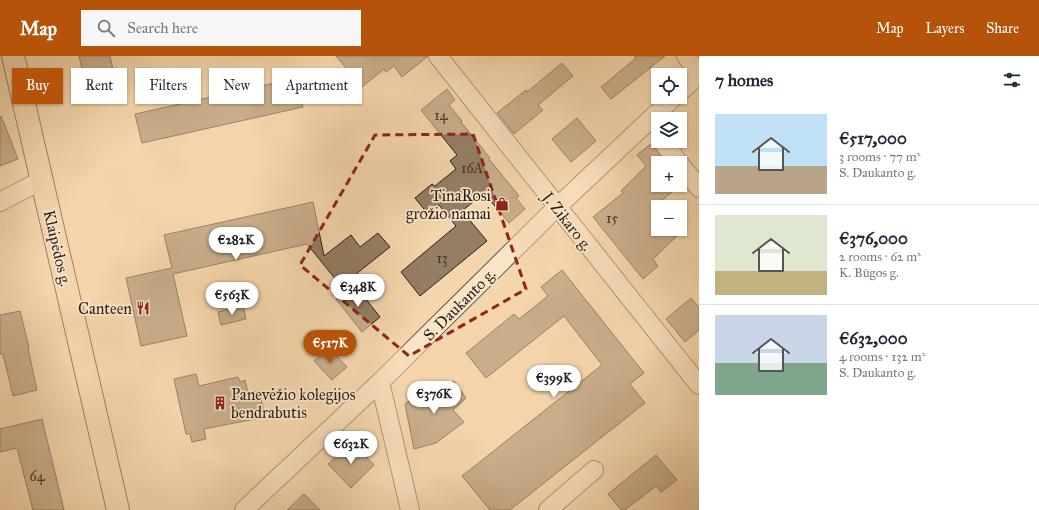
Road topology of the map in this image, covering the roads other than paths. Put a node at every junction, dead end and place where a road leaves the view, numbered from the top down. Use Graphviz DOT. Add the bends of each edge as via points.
graph roads {
  1 [pos="14,56"];
  2 [pos="438,56"];
  3 [pos="686,56"];
  4 [pos="699,73"];
  5 [pos="687,85"];
  6 [pos="651,131"];
  7 [pos="668,148"];
  8 [pos="674,156"];
  9 [pos="687,172"];
  10 [pos="42,180"];
  11 [pos="699,188"];
  12 [pos="0,202"];
  13 [pos="557,207"];
  14 [pos="380,382"];
  15 [pos="699,385"];
  16 [pos="594,470"];
  17 [pos="118,510"];
  18 [pos="244,510"];
  19 [pos="410,510"];
  20 [pos="548,510"];
  1 -- 10 [label="highway, Klaipėdos g."];
  2 -- 13 [label="street, J. Zikaro g."];
  3 -- 4 [label="street"];
  4 -- 5 [label="street"];
  6 -- 13 [label="street, S. Daukanto g."];
  7 -- 8 [label="street"];
  9 -- 11 [label="street"];
  10 -- 12 [label="street"];
  10 -- 17 [label="highway, Klaipėdos g."];
  13 -- 14 [label="street, S. Daukanto g."];
  13 -- 15 [label="street, J. Zikaro g."];
  14 -- 18 [label="street, S. Daukanto g."];
  14 -- 19 [label="street"];
  16 -- 20 [label="street"];
}
